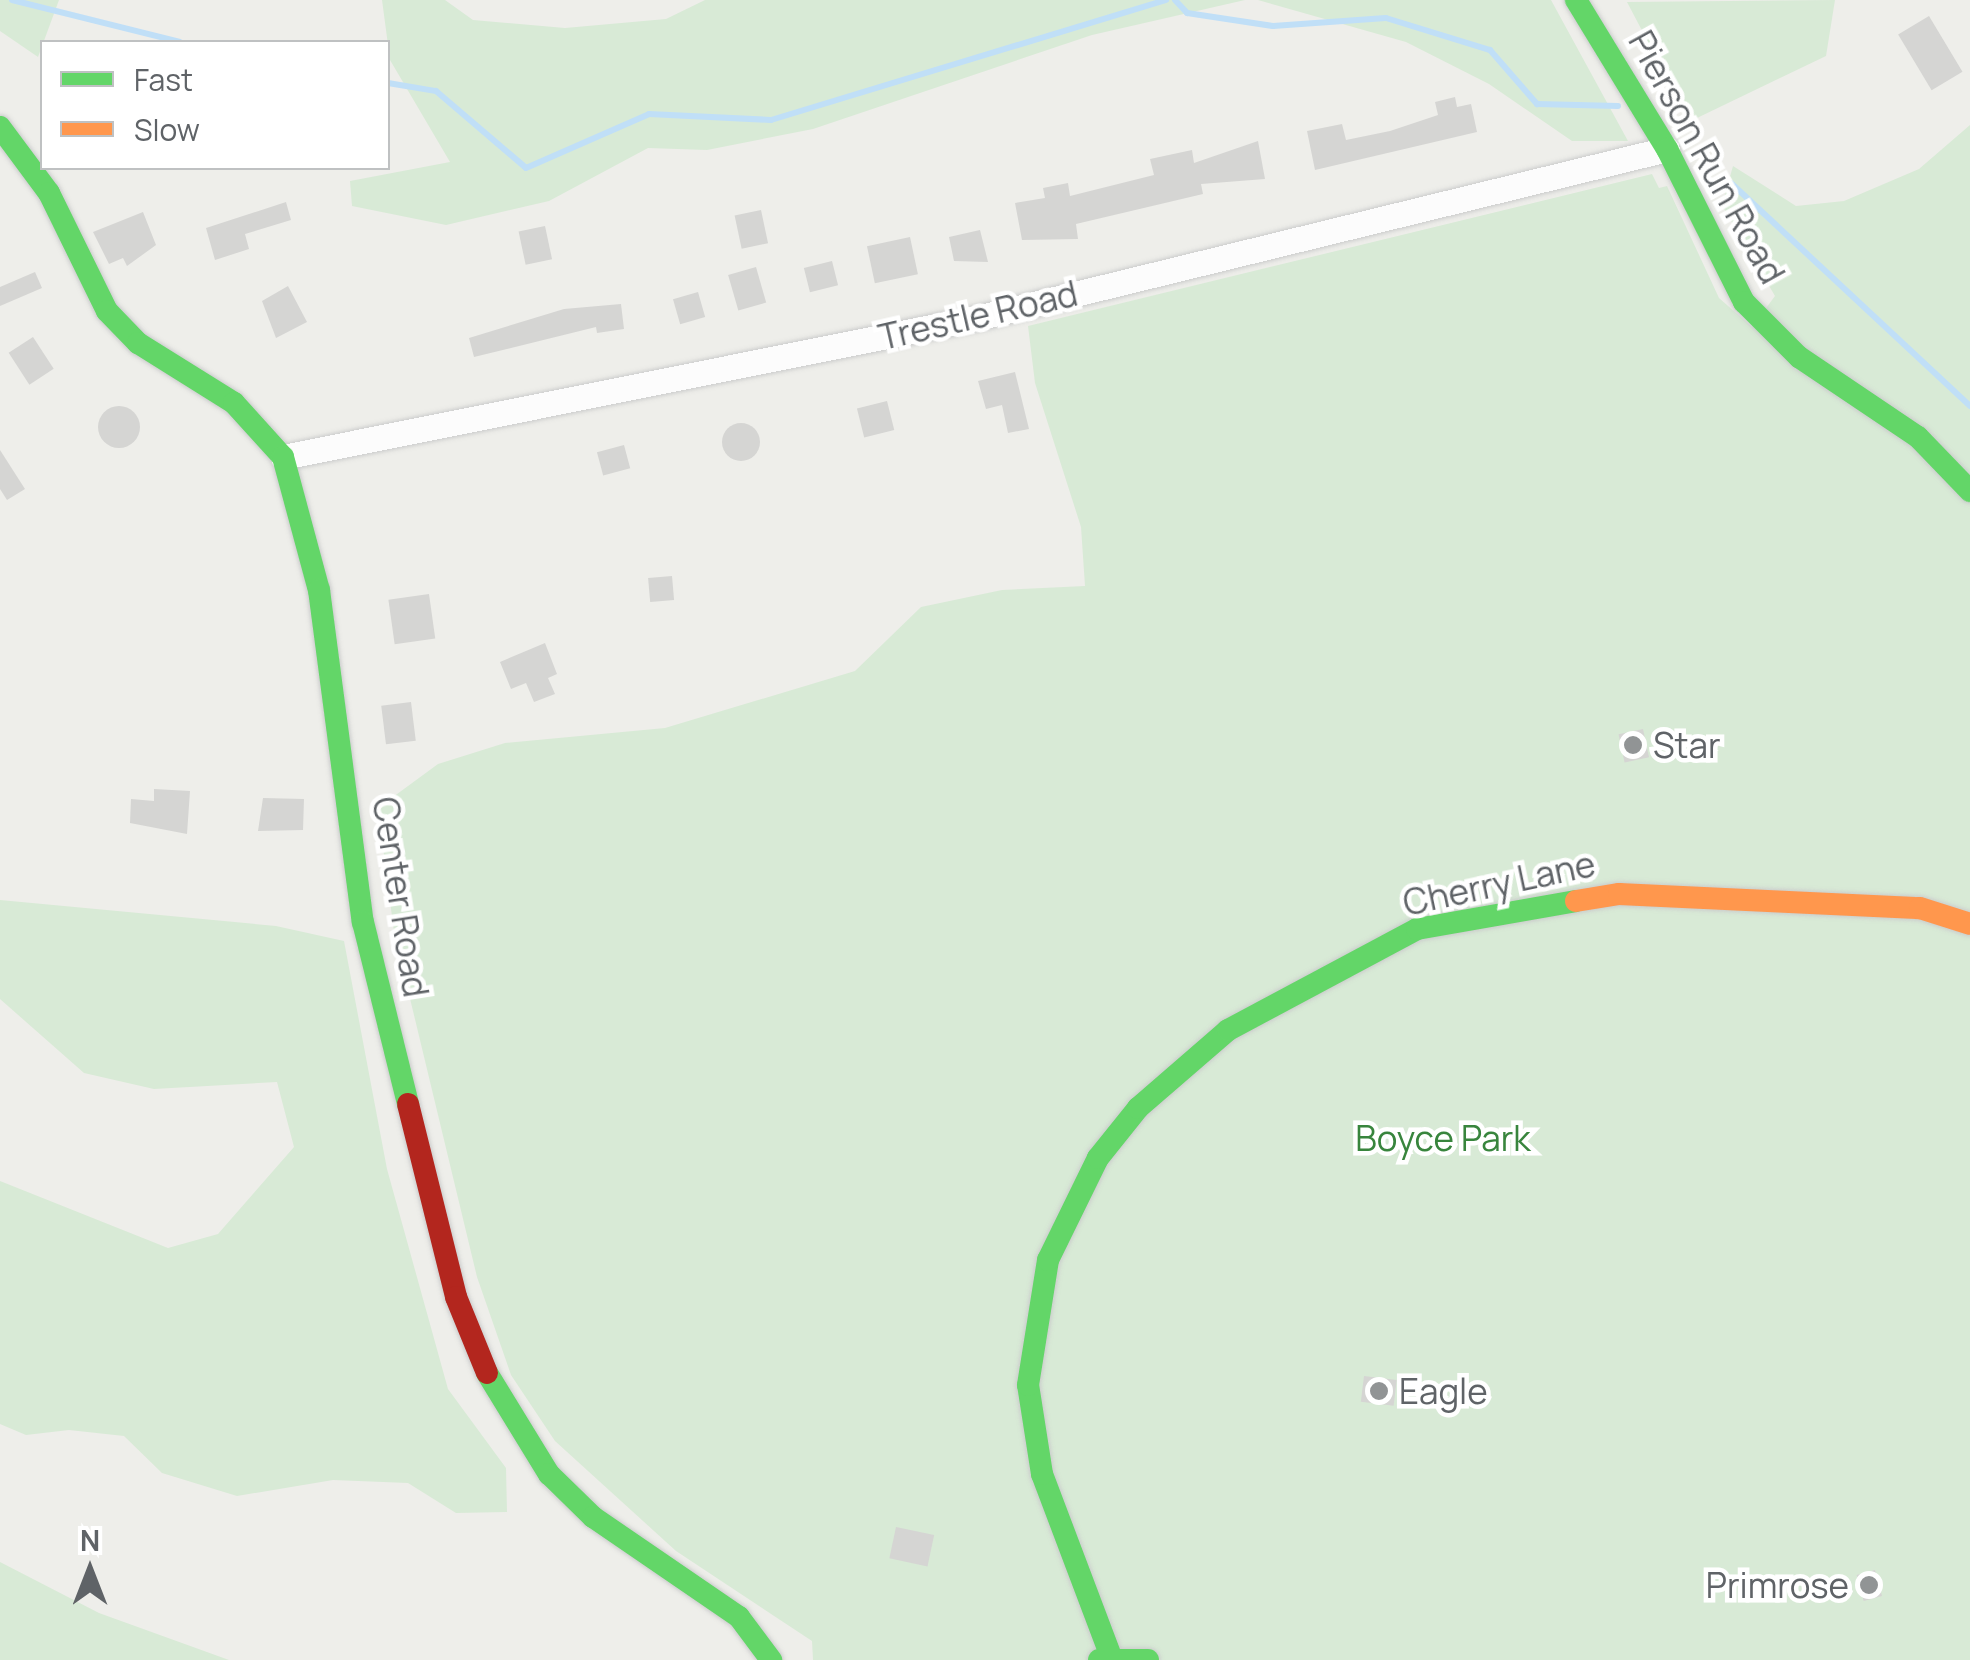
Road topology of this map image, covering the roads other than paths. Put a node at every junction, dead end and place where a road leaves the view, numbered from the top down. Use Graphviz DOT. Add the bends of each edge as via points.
graph roads {
  1 [pos="1576,0"];
  2 [pos="0,127"];
  3 [pos="31,144"];
  4 [pos="1668,148"];
  5 [pos="43,170"];
  6 [pos="283,457"];
  7 [pos="1970,491"];
  8 [pos="1970,924"];
  9 [pos="1104,1657"];
  10 [pos="771,1660"];
  11 [pos="1148,1660"];
  1 -- 4 [label="street, Pierson Run Road"];
  2 -- 3 [label="street, Center Road"];
  4 -- 6 [label="street, Trestle Road" via="981,317"];
  4 -- 7 [label="street, Pierson Run Road" via="1744,302 1799,357 1918,437"];
  5 -- 6 [label="street, Center Road" via="108,310 138,343 234,403"];
  6 -- 10 [label="street, Center Road" via="319,590 363,922 478,1361 548,1474 593,1517 748,1625"];
  8 -- 9 [label="street, Cherry Lane" via="1920,908 1618,894 1416,929 1228,1030 1138,1108 1108,1145 1072,1200 1048,1260 1028,1384 1065,1546"];
  9 -- 11 [label="street"];
}
